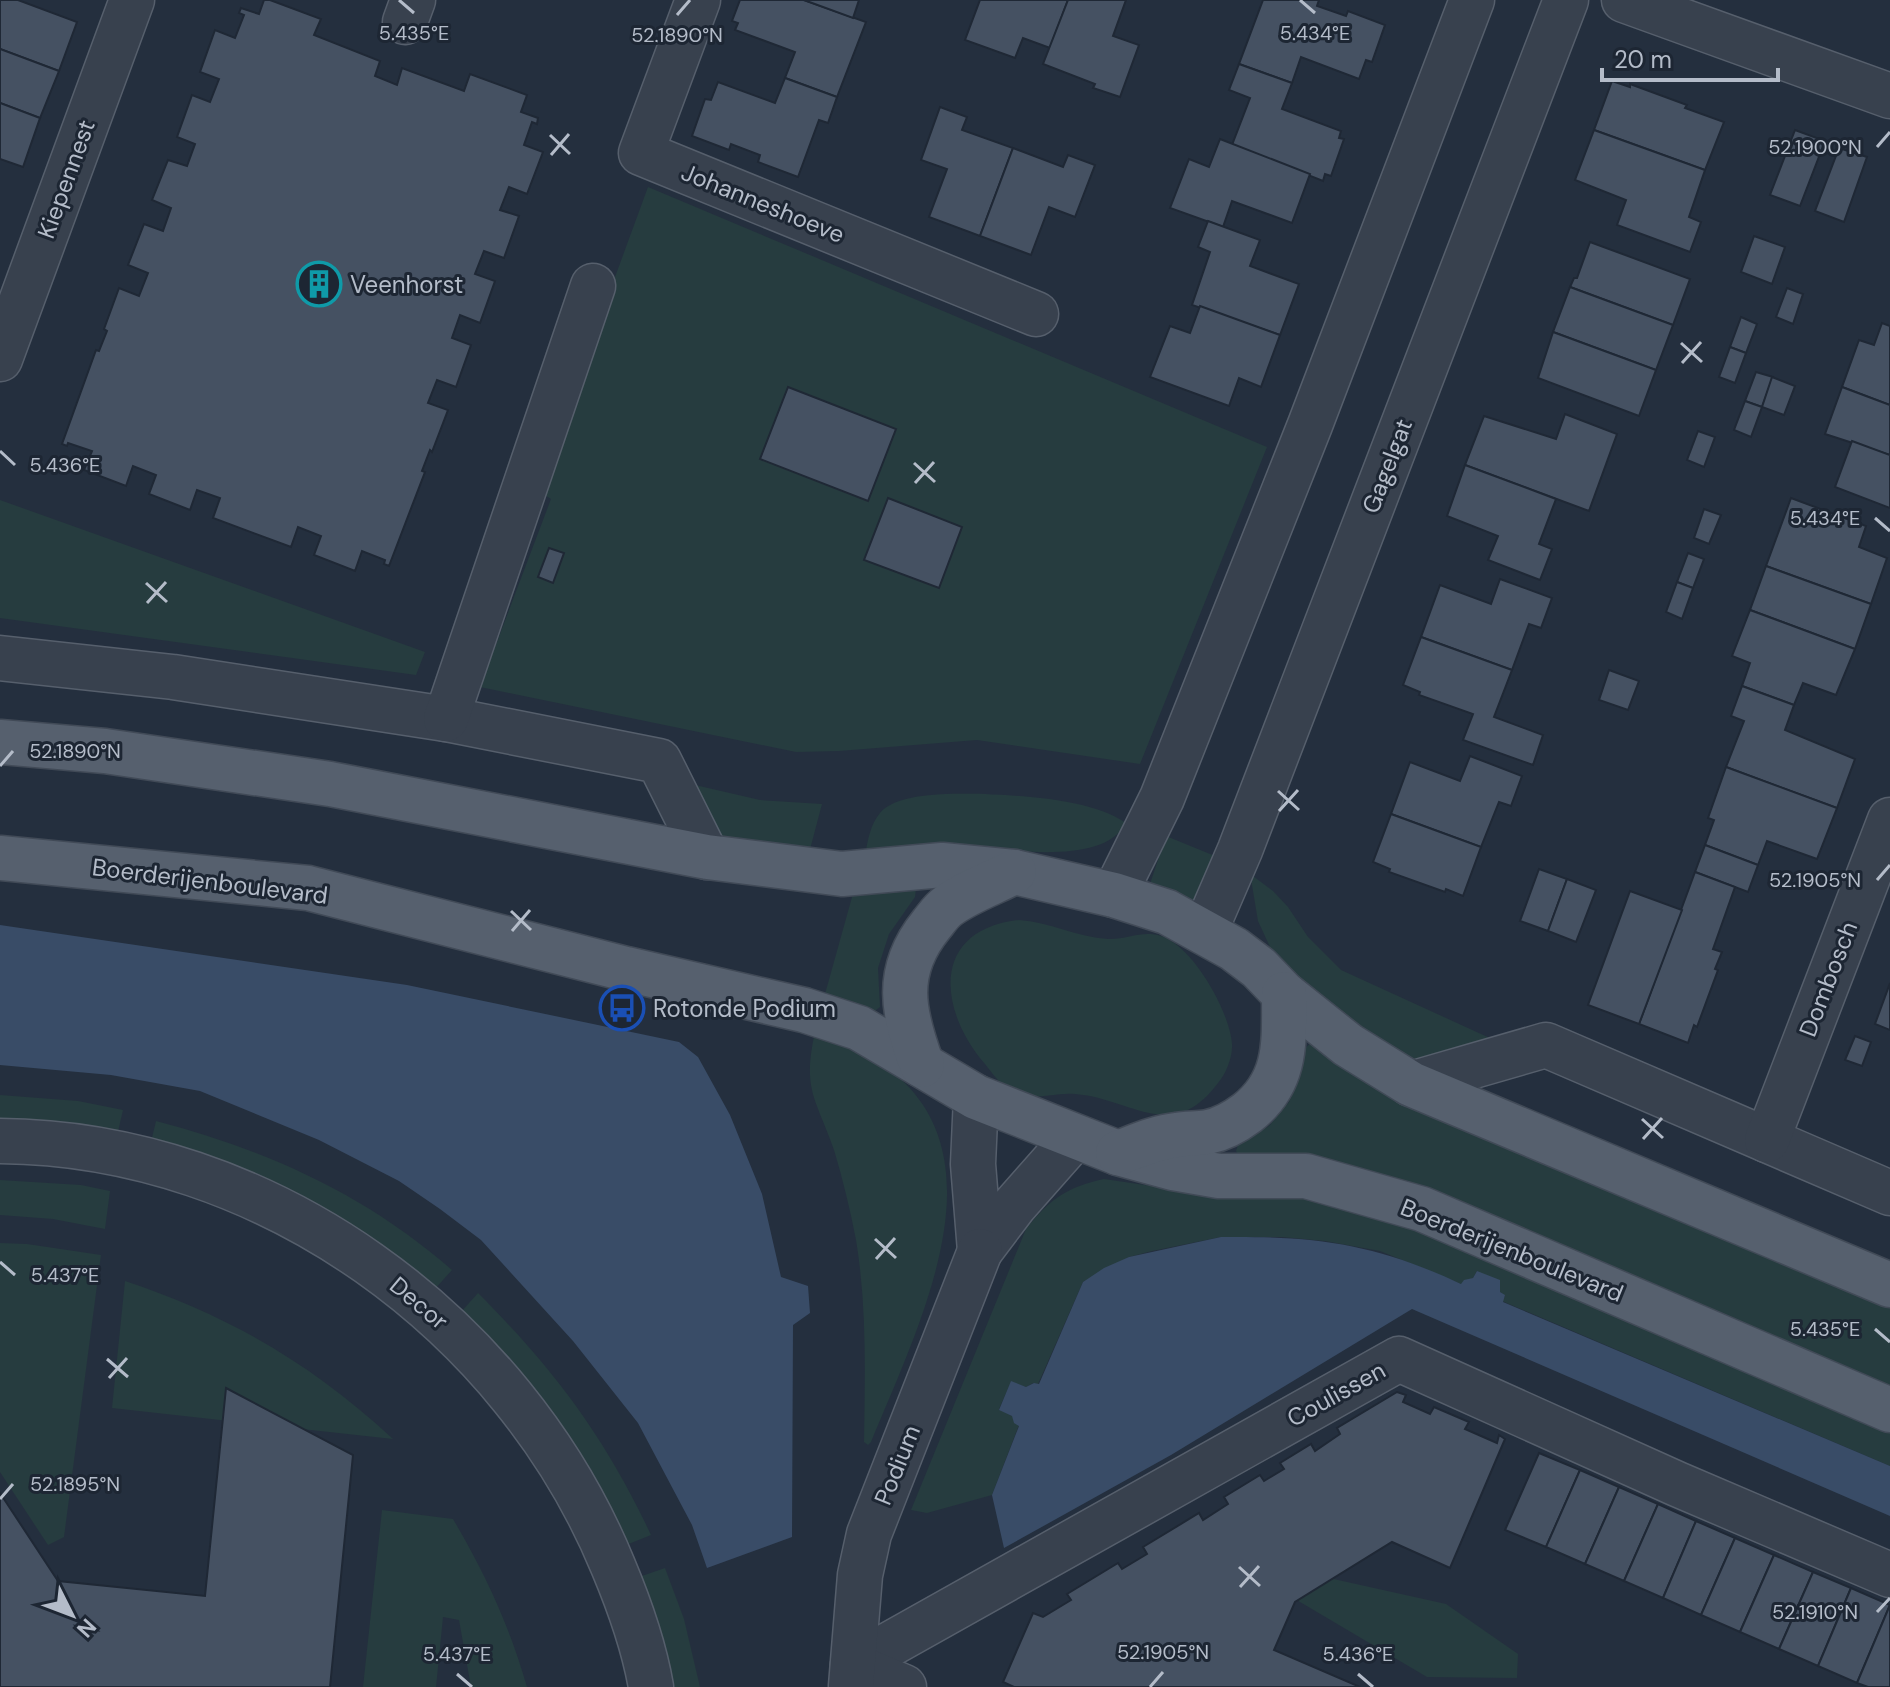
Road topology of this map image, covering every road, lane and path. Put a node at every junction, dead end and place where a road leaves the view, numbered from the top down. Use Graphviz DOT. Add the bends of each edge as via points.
graph roads {
  1 [pos="132,0"];
  2 [pos="698,0"];
  3 [pos="1472,0"];
  4 [pos="1566,0"];
  5 [pos="1624,0"];
  6 [pos="1890,96"];
  7 [pos="593,286"];
  8 [pos="1036,314"];
  9 [pos="0,359"];
  10 [pos="0,658"];
  11 [pos="446,719"];
  12 [pos="0,742"];
  13 [pos="1890,820"];
  14 [pos="707,857"];
  15 [pos="0,858"];
  16 [pos="1014,872"];
  17 [pos="1114,895"];
  18 [pos="1205,931"];
  19 [pos="1284,994"];
  20 [pos="922,1065"];
  21 [pos="1411,1084"];
  22 [pos="976,1097"];
  23 [pos="1075,1137"];
  24 [pos="1767,1140"];
  25 [pos="0,1141"];
  26 [pos="1118,1153"];
  27 [pos="1890,1193"];
  28 [pos="980,1251"];
  29 [pos="1890,1285"];
  30 [pos="1890,1410"];
  31 [pos="1890,1575"];
  32 [pos="852,1676"];
  33 [pos="651,1687"];
  34 [pos="904,1687"];
  1 -- 9 [label="street, Kiepennest"];
  2 -- 8 [label="street, Johanneshoeve" via="641,153"];
  3 -- 17 [label="street" via="1155,814"];
  4 -- 18 [label="street, Gagelgat"];
  5 -- 6 [label="street"];
  7 -- 11 [label="street"];
  10 -- 11 [label="street" via="173,677"];
  11 -- 14 [label="street" via="659,761"];
  12 -- 14 [label="main road" via="105,751 330,784"];
  13 -- 24 [label="street, Dombosch"];
  14 -- 16 [label="main road" via="842,874 942,865"];
  15 -- 20 [label="main road, Boerderijenboulevard" via="308,888 804,1010 859,1028"];
  16 -- 17 [label="main road"];
  16 -- 20 [label="main road" via="946,907 921,938 903,995"];
  17 -- 18 [label="main road"];
  18 -- 19 [label="main road" via="1259,968"];
  19 -- 21 [label="main road" via="1348,1045"];
  19 -- 26 [label="main road" via="1285,1038 1278,1073 1253,1108 1209,1132 1157,1139"];
  20 -- 22 [label="main road, Boerderijenboulevard"];
  21 -- 24 [label="street" via="1546,1045"];
  21 -- 29 [label="main road"];
  22 -- 23 [label="main road, Boerderijenboulevard"];
  22 -- 28 [label="street, Podium" via="973,1164"];
  23 -- 26 [label="main road, Boerderijenboulevard"];
  23 -- 28 [label="street, Podium"];
  24 -- 27 [label="street"];
  25 -- 33 [label="street, Decor" via="84,1148 216,1182 338,1242 403,1287 504,1385 559,1461 598,1529 628,1602"];
  26 -- 30 [label="main road, Boerderijenboulevard" via="1219,1176 1306,1176 1422,1209"];
  28 -- 32 [label="street, Podium" via="869,1534 860,1575"];
  31 -- 32 [label="street, Coulissen" via="1399,1359"];
  32 -- 34 [label="street"];
}
